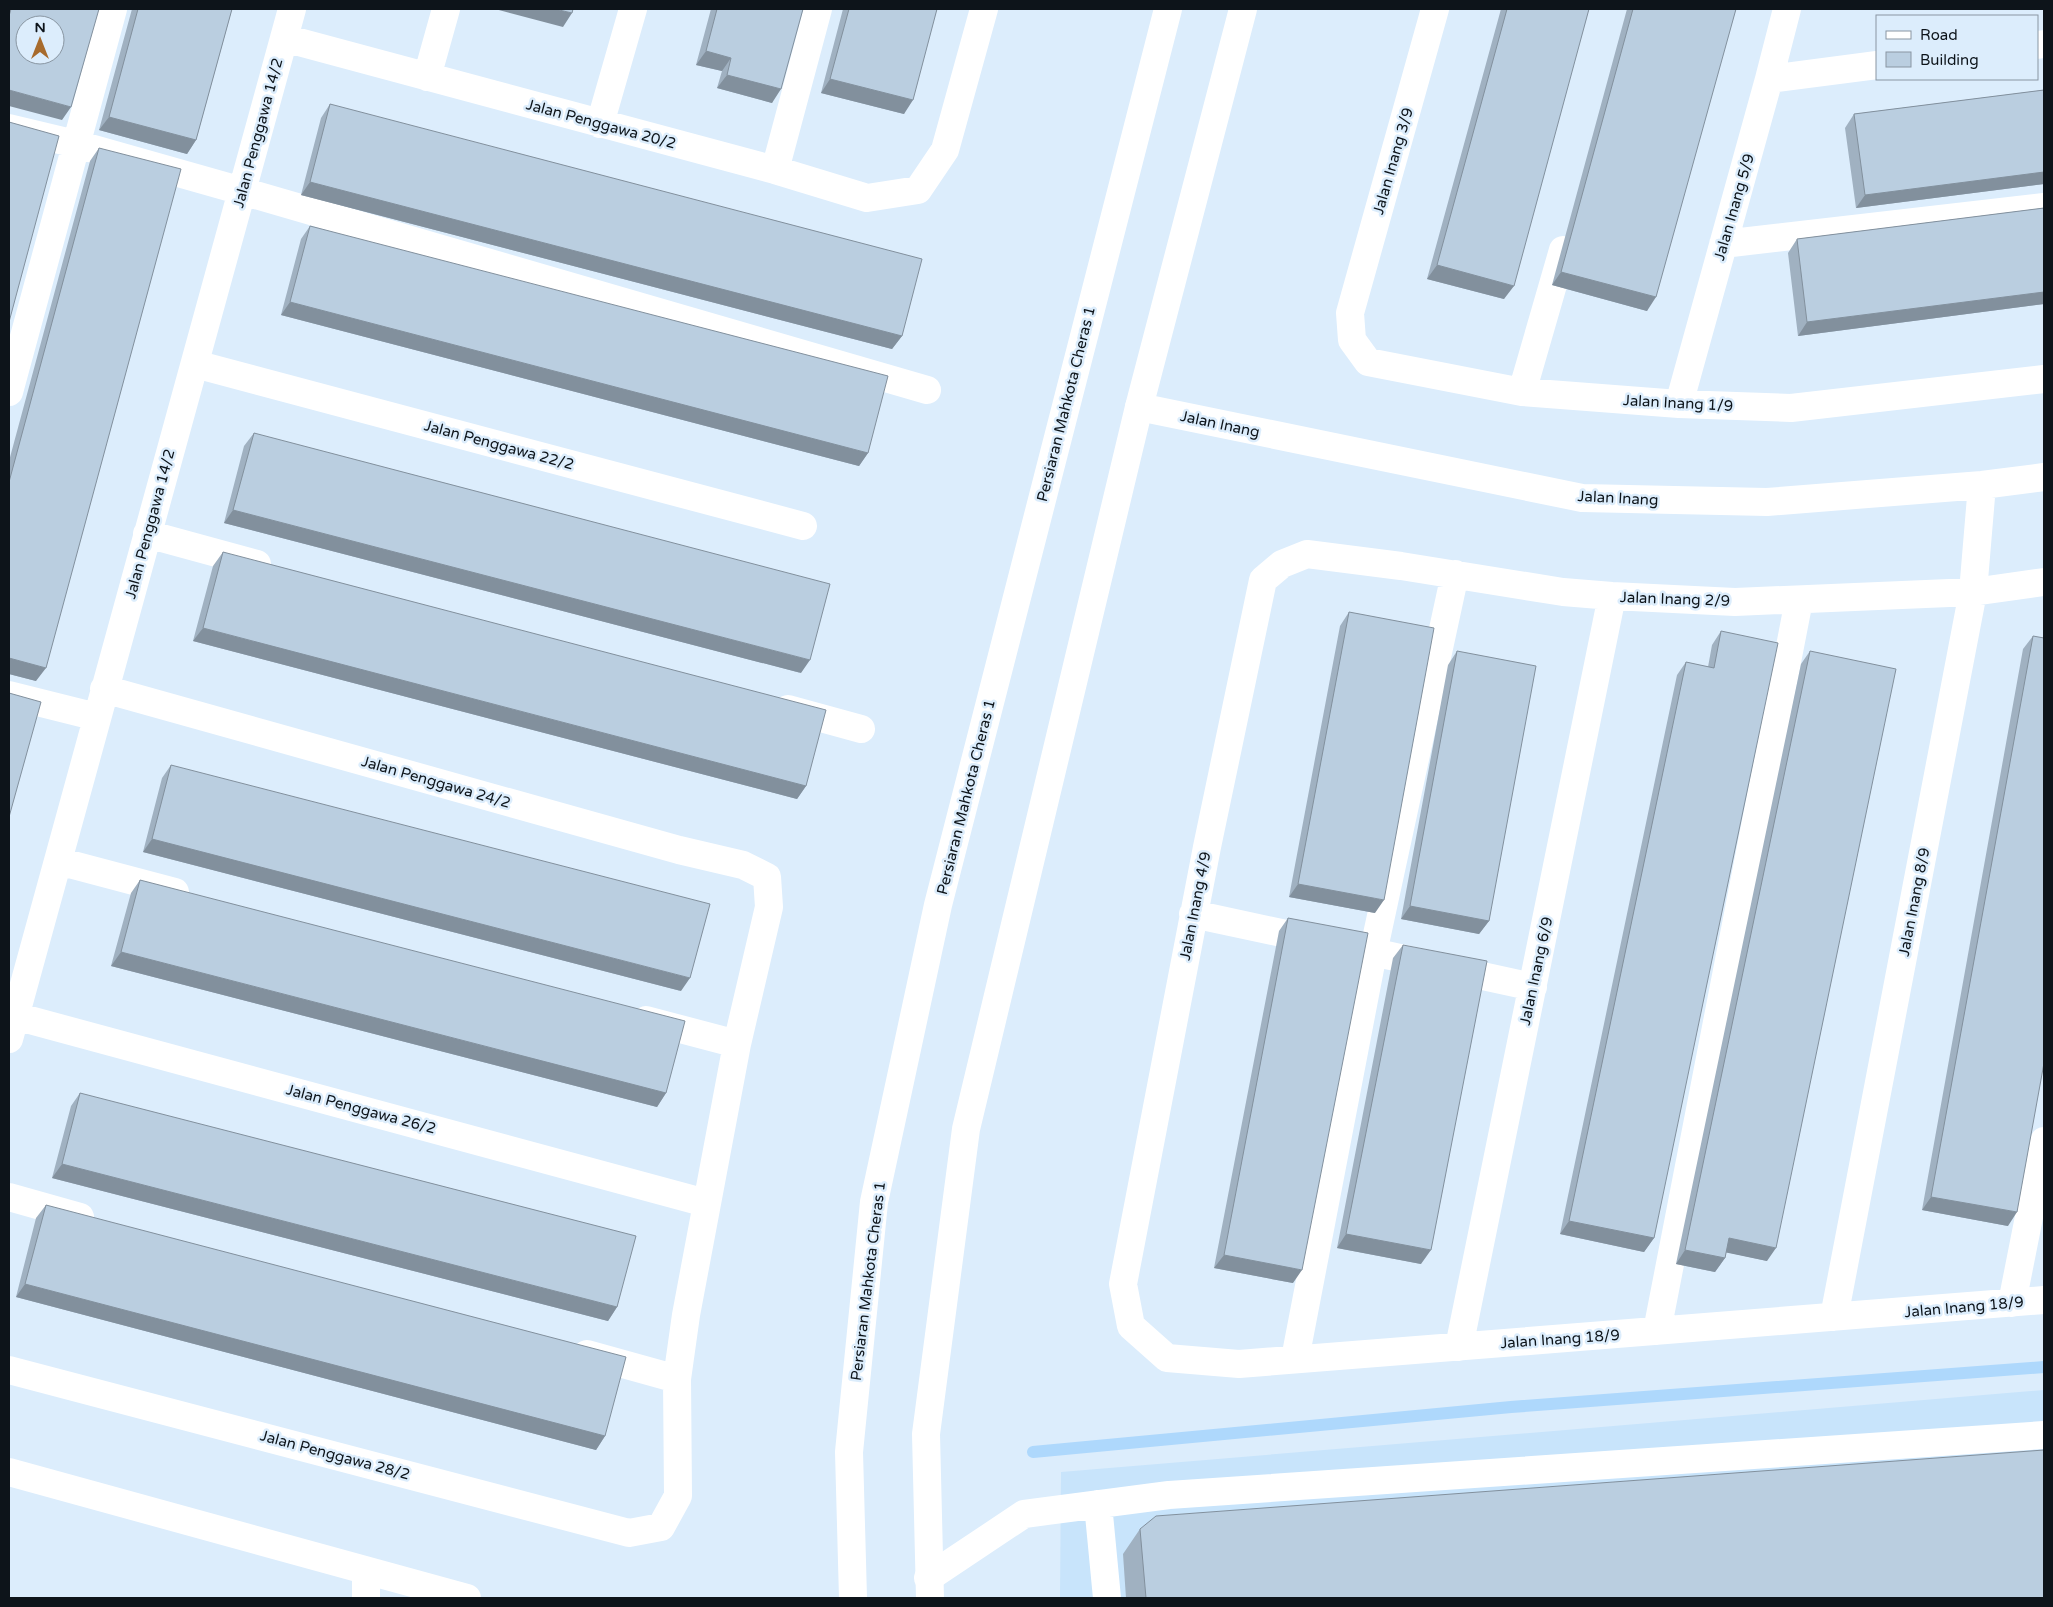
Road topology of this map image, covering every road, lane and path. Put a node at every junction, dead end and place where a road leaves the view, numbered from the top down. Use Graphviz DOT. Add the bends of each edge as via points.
graph roads {
  1 [pos="113,9"];
  2 [pos="292,9"];
  3 [pos="446,9"];
  4 [pos="633,9"];
  5 [pos="818,9"];
  6 [pos="984,9"];
  7 [pos="1168,9"];
  8 [pos="1243,9"];
  9 [pos="1435,9"];
  10 [pos="1787,9"];
  11 [pos="284,38"];
  12 [pos="1876,65"];
  13 [pos="427,77"];
  14 [pos="1769,79"];
  15 [pos="600,124"];
  16 [pos="9,128"];
  17 [pos="76,144"];
  18 [pos="775,170"];
  19 [pos="242,191"];
  20 [pos="2044,207"];
  21 [pos="1569,229"];
  22 [pos="1723,244"];
  23 [pos="1350,312"];
  24 [pos="195,364"];
  25 [pos="2044,379"];
  26 [pos="927,390"];
  27 [pos="9,392"];
  28 [pos="1522,392"];
  29 [pos="1679,404"];
  30 [pos="1139,407"];
  31 [pos="2044,477"];
  32 [pos="1982,485"];
  33 [pos="803,526"];
  34 [pos="147,534"];
  35 [pos="1307,554"];
  36 [pos="282,571"];
  37 [pos="1455,574"];
  38 [pos="2044,582"];
  39 [pos="1973,592"];
  40 [pos="1612,596"];
  41 [pos="1800,600"];
  42 [pos="104,689"];
  43 [pos="9,695"];
  44 [pos="764,702"];
  45 [pos="97,717"];
  46 [pos="861,728"];
  47 [pos="58,861"];
  48 [pos="201,900"];
  49 [pos="1194,914"];
  50 [pos="1372,952"];
  51 [pos="1533,987"];
  52 [pos="622,1013"];
  53 [pos="12,1028"];
  54 [pos="737,1044"];
  55 [pos="2044,1141"];
  56 [pos="9,1197"];
  57 [pos="706,1203"];
  58 [pos="104,1223"];
  59 [pos="1123,1284"];
  60 [pos="2044,1300"];
  61 [pos="2012,1303"];
  62 [pos="1834,1317"];
  63 [pos="1657,1331"];
  64 [pos="1459,1347"];
  65 [pos="562,1348"];
  66 [pos="1295,1359"];
  67 [pos="9,1370"];
  68 [pos="677,1378"];
  69 [pos="2044,1435"];
  70 [pos="9,1472"];
  71 [pos="1098,1504"];
  72 [pos="366,1571"];
  73 [pos="929,1588"];
  74 [pos="366,1598"];
  75 [pos="467,1598"];
  76 [pos="853,1598"];
  77 [pos="1107,1598"];
  1 -- 17 [label="street"];
  2 -- 11 [label="street, Jalan Penggawa 14/2"];
  3 -- 13 [label="street"];
  4 -- 15 [label="street"];
  5 -- 18 [label="street"];
  6 -- 18 [label="street, Jalan Penggawa 20/2" via="945,150 918,190 867,198"];
  7 -- 76 [label="street, Persiaran Mahkota Cheras 1" via="938,905 874,1202 849,1452"];
  8 -- 30 [label="street"];
  9 -- 23 [label="street, Jalan Inang 3/9"];
  10 -- 14 [label="street, Jalan Inang 5/9"];
  11 -- 13 [label="street, Jalan Penggawa 20/2"];
  11 -- 19 [label="street, Jalan Penggawa 14/2"];
  12 -- 14 [label="street"];
  13 -- 15 [label="street, Jalan Penggawa 20/2"];
  14 -- 22 [label="street, Jalan Inang 5/9"];
  15 -- 18 [label="street, Jalan Penggawa 20/2"];
  16 -- 17 [label="street"];
  17 -- 19 [label="street"];
  17 -- 27 [label="street"];
  19 -- 24 [label="street, Jalan Penggawa 14/2"];
  19 -- 26 [label="street"];
  20 -- 22 [label="street"];
  21 -- 28 [label="street"];
  22 -- 29 [label="street, Jalan Inang 5/9"];
  23 -- 28 [label="street, Jalan Inang 1/9" via="1352,340 1368,362"];
  24 -- 33 [label="street, Jalan Penggawa 22/2"];
  24 -- 34 [label="street, Jalan Penggawa 14/2"];
  25 -- 29 [label="street, Jalan Inang 1/9" via="1791,408"];
  28 -- 29 [label="street, Jalan Inang 1/9"];
  30 -- 32 [label="street, Jalan Inang" via="1582,498 1767,502"];
  30 -- 73 [label="street" via="966,1129 926,1434"];
  31 -- 32 [label="street, Jalan Inang"];
  32 -- 39 [label="street, Jalan Inang 8/9"];
  34 -- 36 [label="street"];
  34 -- 42 [label="street, Jalan Penggawa 14/2"];
  35 -- 37 [label="street, Jalan Inang 2/9"];
  35 -- 49 [label="street, Jalan Inang 4/9" via="1282,564 1263,580"];
  37 -- 40 [label="street, Jalan Inang 2/9" via="1563,592"];
  37 -- 50 [label="street"];
  38 -- 39 [label="street, Jalan Inang 2/9"];
  39 -- 41 [label="street, Jalan Inang 2/9"];
  39 -- 62 [label="street, Jalan Inang 8/9"];
  40 -- 41 [label="street, Jalan Inang 2/9" via="1735,602"];
  40 -- 51 [label="street, Jalan Inang 6/9"];
  41 -- 63 [label="street"];
  42 -- 45 [label="street, Jalan Penggawa 14/2"];
  42 -- 54 [label="street, Jalan Penggawa 24/2" via="679,850 743,865 767,877 769,907"];
  43 -- 45 [label="street"];
  44 -- 46 [label="street"];
  45 -- 47 [label="street, Jalan Penggawa 14/2"];
  47 -- 48 [label="street"];
  47 -- 53 [label="street, Jalan Penggawa 14/2"];
  49 -- 50 [label="street"];
  49 -- 59 [label="street, Jalan Inang 4/9"];
  50 -- 51 [label="street"];
  50 -- 66 [label="street"];
  51 -- 64 [label="street, Jalan Inang 6/9"];
  52 -- 54 [label="street"];
  53 -- 57 [label="street, Jalan Penggawa 26/2"];
  54 -- 57 [label="street"];
  55 -- 61 [label="street"];
  56 -- 58 [label="street"];
  57 -- 68 [label="street"];
  59 -- 66 [label="street, Jalan Inang 18/9" via="1131,1326 1167,1358 1239,1364"];
  60 -- 61 [label="street, Jalan Inang 18/9"];
  61 -- 62 [label="street, Jalan Inang 18/9"];
  62 -- 63 [label="street, Jalan Inang 18/9"];
  63 -- 64 [label="street, Jalan Inang 18/9"];
  64 -- 66 [label="street, Jalan Inang 18/9"];
  65 -- 68 [label="street"];
  67 -- 68 [label="street, Jalan Penggawa 28/2" via="629,1533 661,1527 678,1496"];
  69 -- 71 [label="street" via="1179,1495"];
  70 -- 72 [label="street"];
  71 -- 73 [label="street" via="1024,1514"];
  71 -- 77 [label="street"];
  72 -- 74 [label="street"];
  72 -- 75 [label="street"];
}
